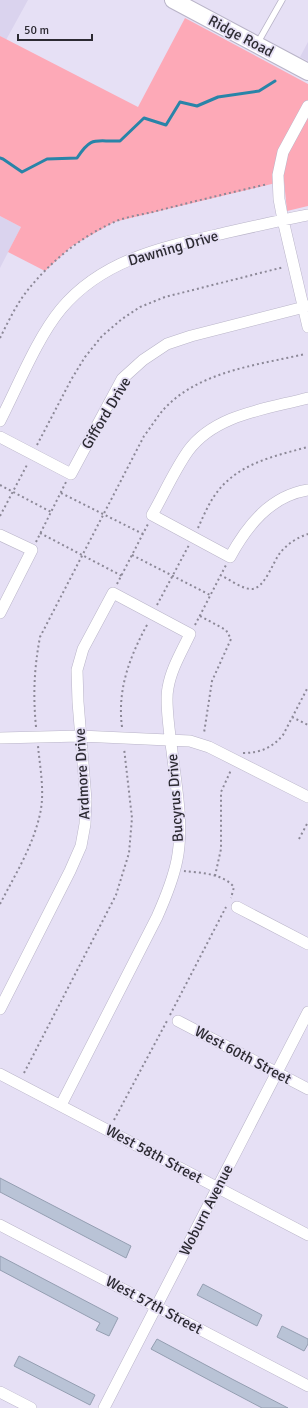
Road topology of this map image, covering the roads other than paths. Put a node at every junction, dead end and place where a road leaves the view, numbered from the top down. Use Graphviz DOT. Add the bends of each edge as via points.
graph roads {
  1 [pos="173,0"];
  2 [pos="282,0"];
  3 [pos="257,44"];
  4 [pos="307,70"];
  5 [pos="308,106"];
  6 [pos="308,215"];
  7 [pos="283,220"];
  8 [pos="306,306"];
  9 [pos="308,327"];
  10 [pos="308,398"];
  11 [pos="0,420"];
  12 [pos="0,438"];
  13 [pos="308,490"];
  14 [pos="0,535"];
  15 [pos="0,613"];
  16 [pos="190,634"];
  17 [pos="80,736"];
  18 [pos="0,738"];
  19 [pos="170,739"];
  20 [pos="308,798"];
  21 [pos="232,903"];
  22 [pos="308,944"];
  23 [pos="0,1009"];
  24 [pos="308,1012"];
  25 [pos="178,1021"];
  26 [pos="276,1073"];
  27 [pos="0,1074"];
  28 [pos="308,1089"];
  29 [pos="61,1105"];
  30 [pos="218,1188"];
  31 [pos="0,1225"];
  32 [pos="308,1235"];
  33 [pos="157,1306"];
  34 [pos="308,1386"];
  35 [pos="0,1392"];
  36 [pos="31,1408"];
  37 [pos="104,1408"];
  1 -- 3 [label="main road, Ridge Road"];
  2 -- 3 [label="lane"];
  3 -- 4 [label="main road, Ridge Road"];
  5 -- 7 [label="street" via="283,152 278,175"];
  6 -- 7 [label="street, Dawning Drive"];
  7 -- 8 [label="street"];
  7 -- 11 [label="street, Dawning Drive" via="169,246 138,256 111,268 86,284 61,309 47,329"];
  8 -- 9 [label="street"];
  8 -- 12 [label="street, Gifford Drive" via="167,344 144,360 122,380 71,474"];
  10 -- 13 [label="street" via="232,418 210,430 189,450 152,515 230,557 257,517 277,502"];
  14 -- 15 [label="street" via="32,550"];
  16 -- 17 [label="street, Ardmore Drive" via="113,593 83,649 77,670"];
  16 -- 19 [label="street, Bucyrus Drive" via="175,665 168,688"];
  17 -- 18 [label="street"];
  17 -- 19 [label="street"];
  17 -- 23 [label="street, Ardmore Drive" via="86,800 81,846"];
  19 -- 20 [label="street" via="190,741 209,747"];
  19 -- 29 [label="street, Bucyrus Drive" via="180,832 178,859 169,891"];
  21 -- 22 [label="street"];
  24 -- 26 [label="street, Woburn Avenue"];
  25 -- 26 [label="street, West 60th Street"];
  26 -- 28 [label="street, West 60th Street"];
  26 -- 30 [label="street, Woburn Avenue"];
  27 -- 29 [label="street, West 58th Street"];
  29 -- 30 [label="street, West 58th Street"];
  30 -- 32 [label="street, West 58th Street"];
  30 -- 33 [label="street, Woburn Avenue"];
  31 -- 33 [label="street, West 57th Street"];
  33 -- 34 [label="street, West 57th Street"];
  33 -- 37 [label="street, Woburn Avenue"];
  35 -- 36 [label="street"];
}
